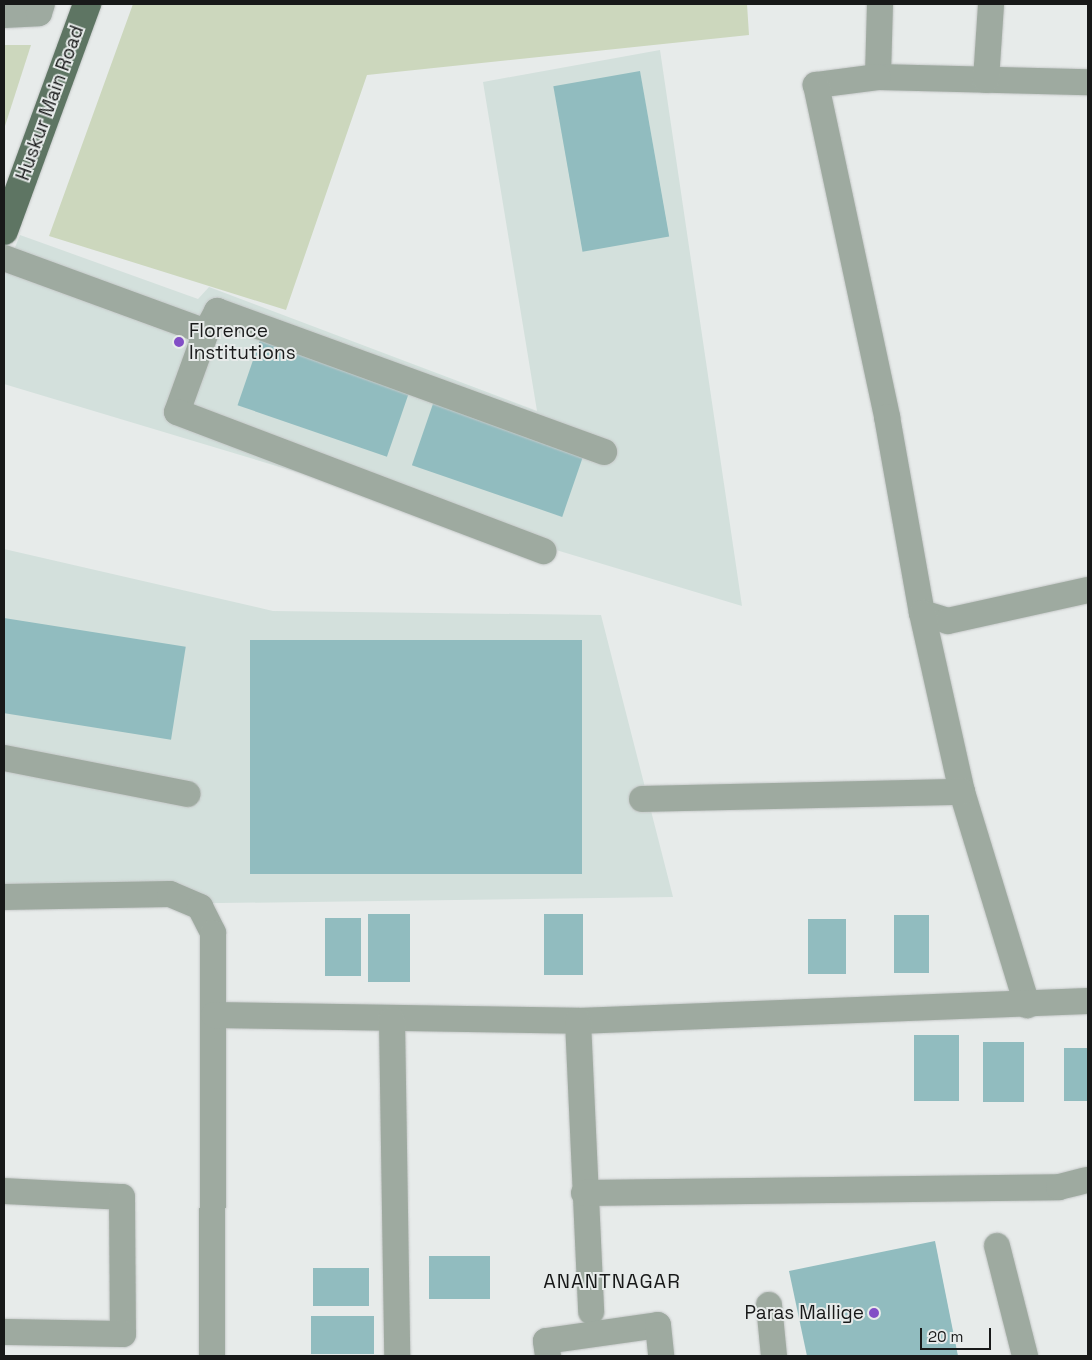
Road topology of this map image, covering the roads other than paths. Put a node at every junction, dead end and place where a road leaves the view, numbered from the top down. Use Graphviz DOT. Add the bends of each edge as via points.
graph roads {
  1 [pos="42,4"];
  2 [pos="87,4"];
  3 [pos="880,4"];
  4 [pos="991,4"];
  5 [pos="4,15"];
  6 [pos="878,77"];
  7 [pos="986,80"];
  8 [pos="1088,82"];
  9 [pos="4,231"];
  10 [pos="4,258"];
  11 [pos="206,332"];
  12 [pos="604,452"];
  13 [pos="543,552"];
  14 [pos="1088,590"];
  15 [pos="922,613"];
  16 [pos="4,758"];
  17 [pos="962,792"];
  18 [pos="188,794"];
  19 [pos="642,799"];
  20 [pos="4,897"];
  21 [pos="1088,1002"];
  22 [pos="1027,1005"];
  23 [pos="214,1016"];
  24 [pos="392,1020"];
  25 [pos="578,1022"];
  26 [pos="1088,1180"];
  27 [pos="4,1191"];
  28 [pos="584,1193"];
  29 [pos="997,1246"];
  30 [pos="769,1305"];
  31 [pos="591,1312"];
  32 [pos="4,1332"];
  33 [pos="212,1356"];
  34 [pos="397,1356"];
  35 [pos="548,1356"];
  36 [pos="662,1356"];
  37 [pos="774,1356"];
  38 [pos="1025,1356"];
  1 -- 5 [label="street" via="38,14"];
  2 -- 9 [label="main road, Huskur Main Road"];
  3 -- 6 [label="street"];
  4 -- 7 [label="street"];
  6 -- 7 [label="street"];
  6 -- 15 [label="street" via="816,85"];
  7 -- 8 [label="street"];
  10 -- 11 [label="street"];
  11 -- 12 [label="street" via="216,311"];
  11 -- 13 [label="street" via="177,412"];
  14 -- 15 [label="street" via="948,621"];
  15 -- 17 [label="street"];
  16 -- 18 [label="street"];
  17 -- 19 [label="street"];
  17 -- 22 [label="street"];
  20 -- 23 [label="street" via="182,897 200,907 213,933"];
  21 -- 22 [label="street"];
  22 -- 25 [label="street"];
  23 -- 24 [label="street"];
  23 -- 33 [label="street"];
  24 -- 25 [label="street"];
  24 -- 34 [label="street"];
  25 -- 28 [label="street"];
  26 -- 28 [label="street" via="1059,1187"];
  27 -- 32 [label="street" via="122,1197 123,1334"];
  28 -- 31 [label="street"];
  29 -- 38 [label="street"];
  30 -- 37 [label="street"];
  35 -- 36 [label="street" via="546,1341 658,1325"];
}
